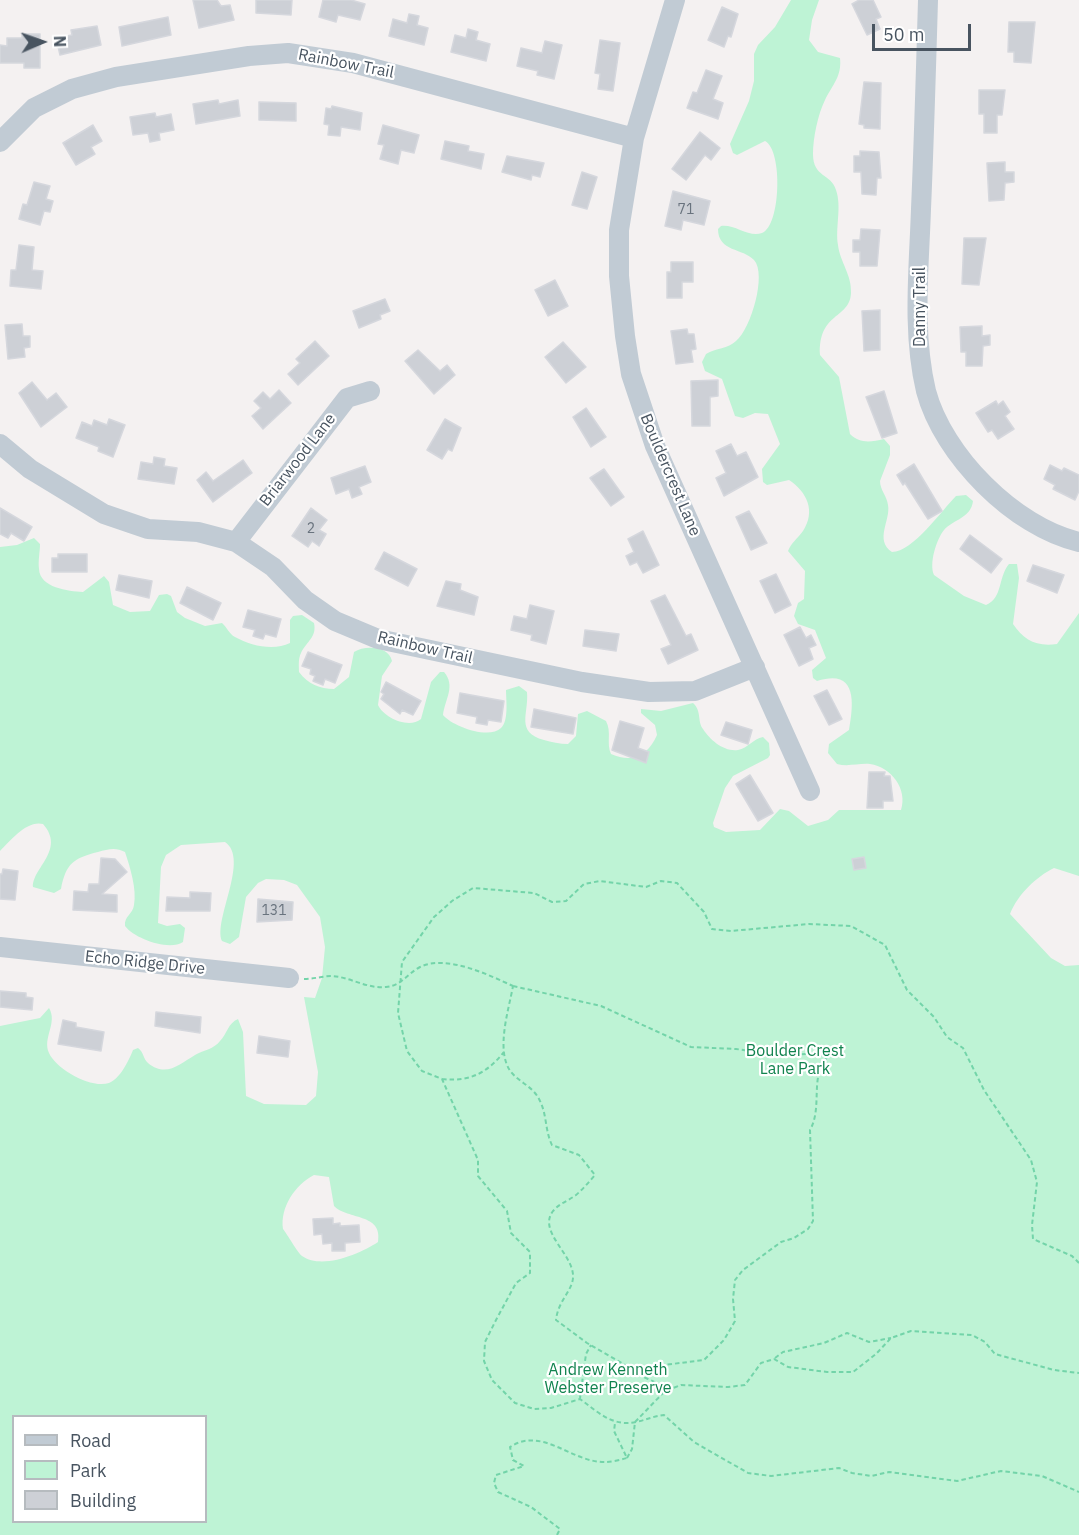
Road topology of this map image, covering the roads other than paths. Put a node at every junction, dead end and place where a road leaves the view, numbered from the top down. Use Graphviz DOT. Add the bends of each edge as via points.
graph roads {
  1 [pos="675,0"];
  2 [pos="928,0"];
  3 [pos="634,138"];
  4 [pos="0,142"];
  5 [pos="370,391"];
  6 [pos="0,444"];
  7 [pos="236,542"];
  8 [pos="1079,542"];
  9 [pos="755,667"];
  10 [pos="810,791"];
  11 [pos="0,947"];
  12 [pos="290,978"];
  1 -- 3 [label="street, Bouldercrest Lane"];
  2 -- 8 [label="street, Danny Trail" via="918,281 919,348 927,393 947,440 978,478 1020,515"];
  3 -- 4 [label="street, Rainbow Trail" via="353,63 288,53 127,75 72,89 34,108"];
  3 -- 9 [label="street, Bouldercrest Lane" via="619,230 622,306 632,374 655,446"];
  5 -- 7 [label="street, Briarwood Lane" via="347,398"];
  6 -- 7 [label="street, Rainbow Trail" via="30,469 104,514 148,529 198,532"];
  7 -- 9 [label="street, Rainbow Trail" via="273,567 305,600 335,621 378,639 648,692 695,691"];
  9 -- 10 [label="street, Bouldercrest Lane"];
  11 -- 12 [label="street, Echo Ridge Drive"];
}
